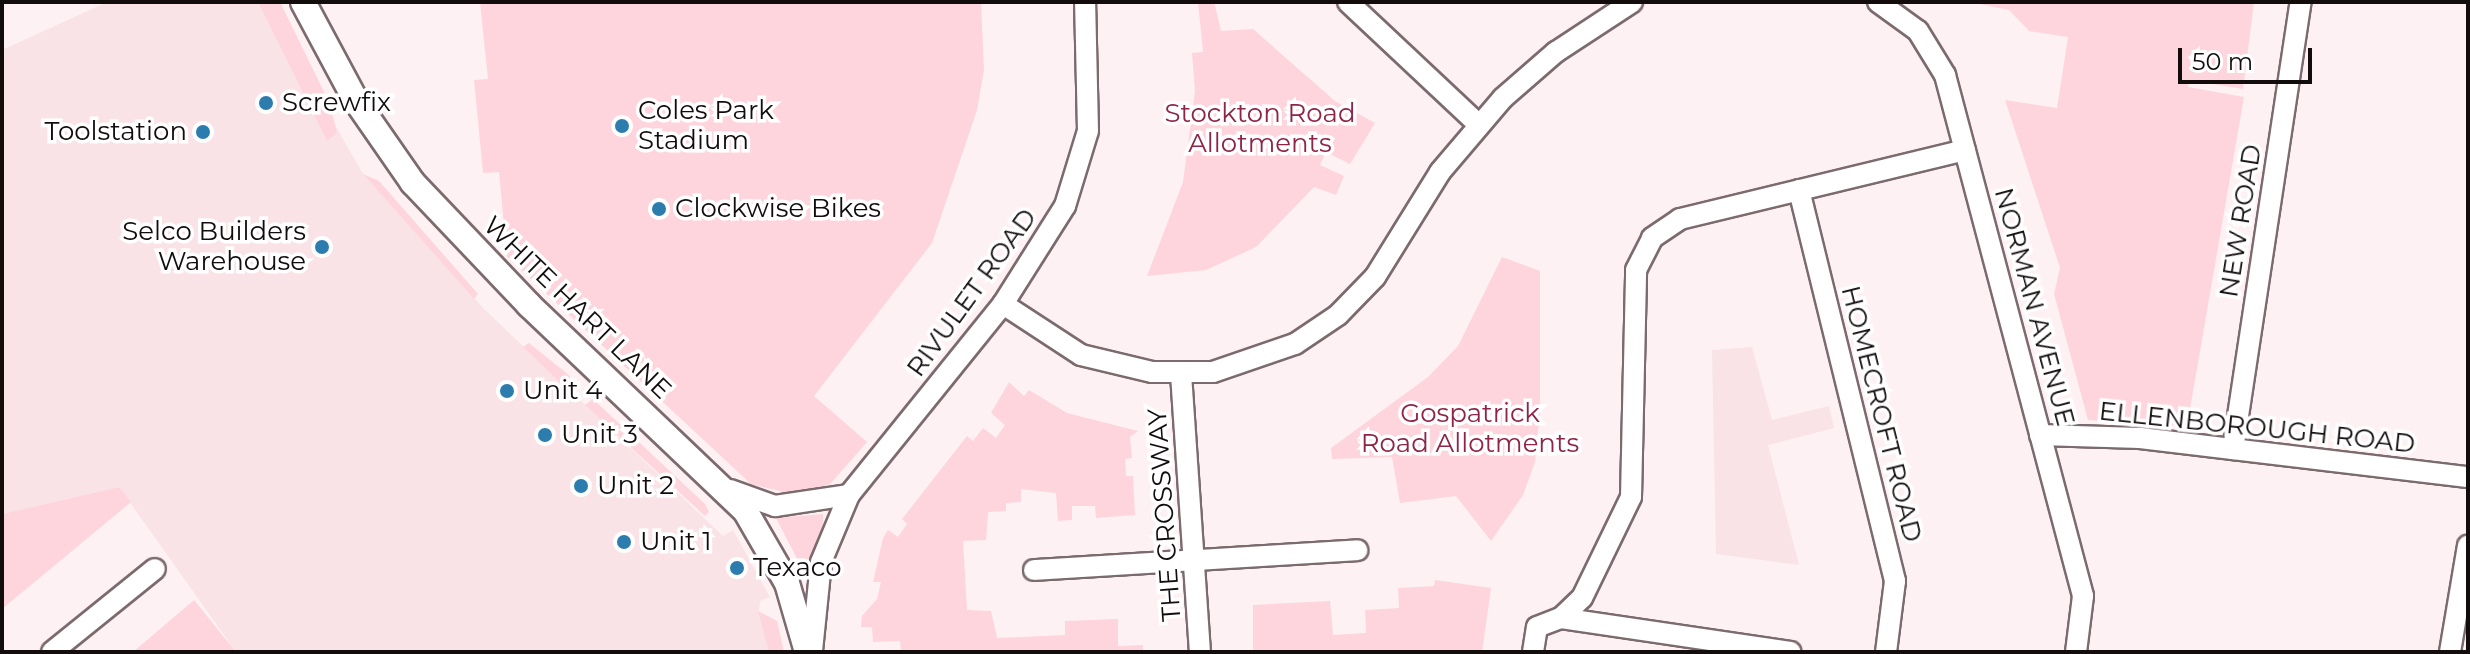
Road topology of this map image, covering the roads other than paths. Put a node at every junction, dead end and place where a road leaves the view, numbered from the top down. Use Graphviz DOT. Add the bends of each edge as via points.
graph roads {
  1 [pos="303,2"];
  2 [pos="1085,2"];
  3 [pos="1632,2"];
  4 [pos="1878,2"];
  5 [pos="2301,2"];
  6 [pos="1357,5"];
  7 [pos="1479,125"];
  8 [pos="1965,150"];
  9 [pos="1799,190"];
  10 [pos="1003,304"];
  11 [pos="1181,374"];
  12 [pos="2040,435"];
  13 [pos="2233,449"];
  14 [pos="2468,477"];
  15 [pos="724,486"];
  16 [pos="849,495"];
  17 [pos="2468,546"];
  18 [pos="1357,550"];
  19 [pos="1194,560"];
  20 [pos="155,569"];
  21 [pos="1034,570"];
  22 [pos="1593,577"];
  23 [pos="1561,618"];
  24 [pos="1620,627"];
  25 [pos="52,652"];
  26 [pos="810,652"];
  27 [pos="1200,652"];
  28 [pos="1533,652"];
  29 [pos="1790,652"];
  30 [pos="1886,652"];
  31 [pos="2076,652"];
  32 [pos="2450,652"];
  1 -- 15 [label="street, WHITE HART LANE" via="356,101 413,183 529,305"];
  2 -- 10 [label="street, RIVULET ROAD" via="1089,110 1083,151 1054,229"];
  3 -- 7 [label="street" via="1556,52"];
  4 -- 8 [label="street, NORMAN AVENUE" via="1918,31 1933,51 1945,75"];
  5 -- 13 [label="street, NEW ROAD"];
  6 -- 7 [label="street"];
  7 -- 11 [label="street" via="1440,172 1375,277 1338,315 1268,357 1213,372"];
  8 -- 9 [label="street"];
  8 -- 12 [label="street, NORMAN AVENUE"];
  9 -- 22 [label="street" via="1680,219 1664,226 1643,252 1635,293 1631,497"];
  9 -- 30 [label="street, HOMECROFT ROAD" via="1895,581"];
  10 -- 11 [label="street" via="1081,355"];
  10 -- 16 [label="street, RIVULET ROAD"];
  11 -- 19 [label="street, THE CROSSWAY"];
  12 -- 13 [label="street, ELLENBOROUGH ROAD" via="2140,438"];
  12 -- 31 [label="street, NORMAN AVENUE" via="2083,596"];
  13 -- 14 [label="street, ELLENBOROUGH ROAD"];
  15 -- 16 [label="street" via="775,506 811,505"];
  15 -- 26 [label="street, WHITE HART LANE" via="773,554"];
  16 -- 26 [label="street, RIVULET ROAD" via="821,562"];
  17 -- 32 [label="street"];
  18 -- 19 [label="street"];
  19 -- 21 [label="street"];
  19 -- 27 [label="street, THE CROSSWAY"];
  20 -- 25 [label="street"];
  22 -- 23 [label="street" via="1574,609"];
  22 -- 24 [label="street" via="1594,612"];
  23 -- 24 [label="street"];
  23 -- 28 [label="street" via="1542,622"];
  24 -- 29 [label="street"];
}
